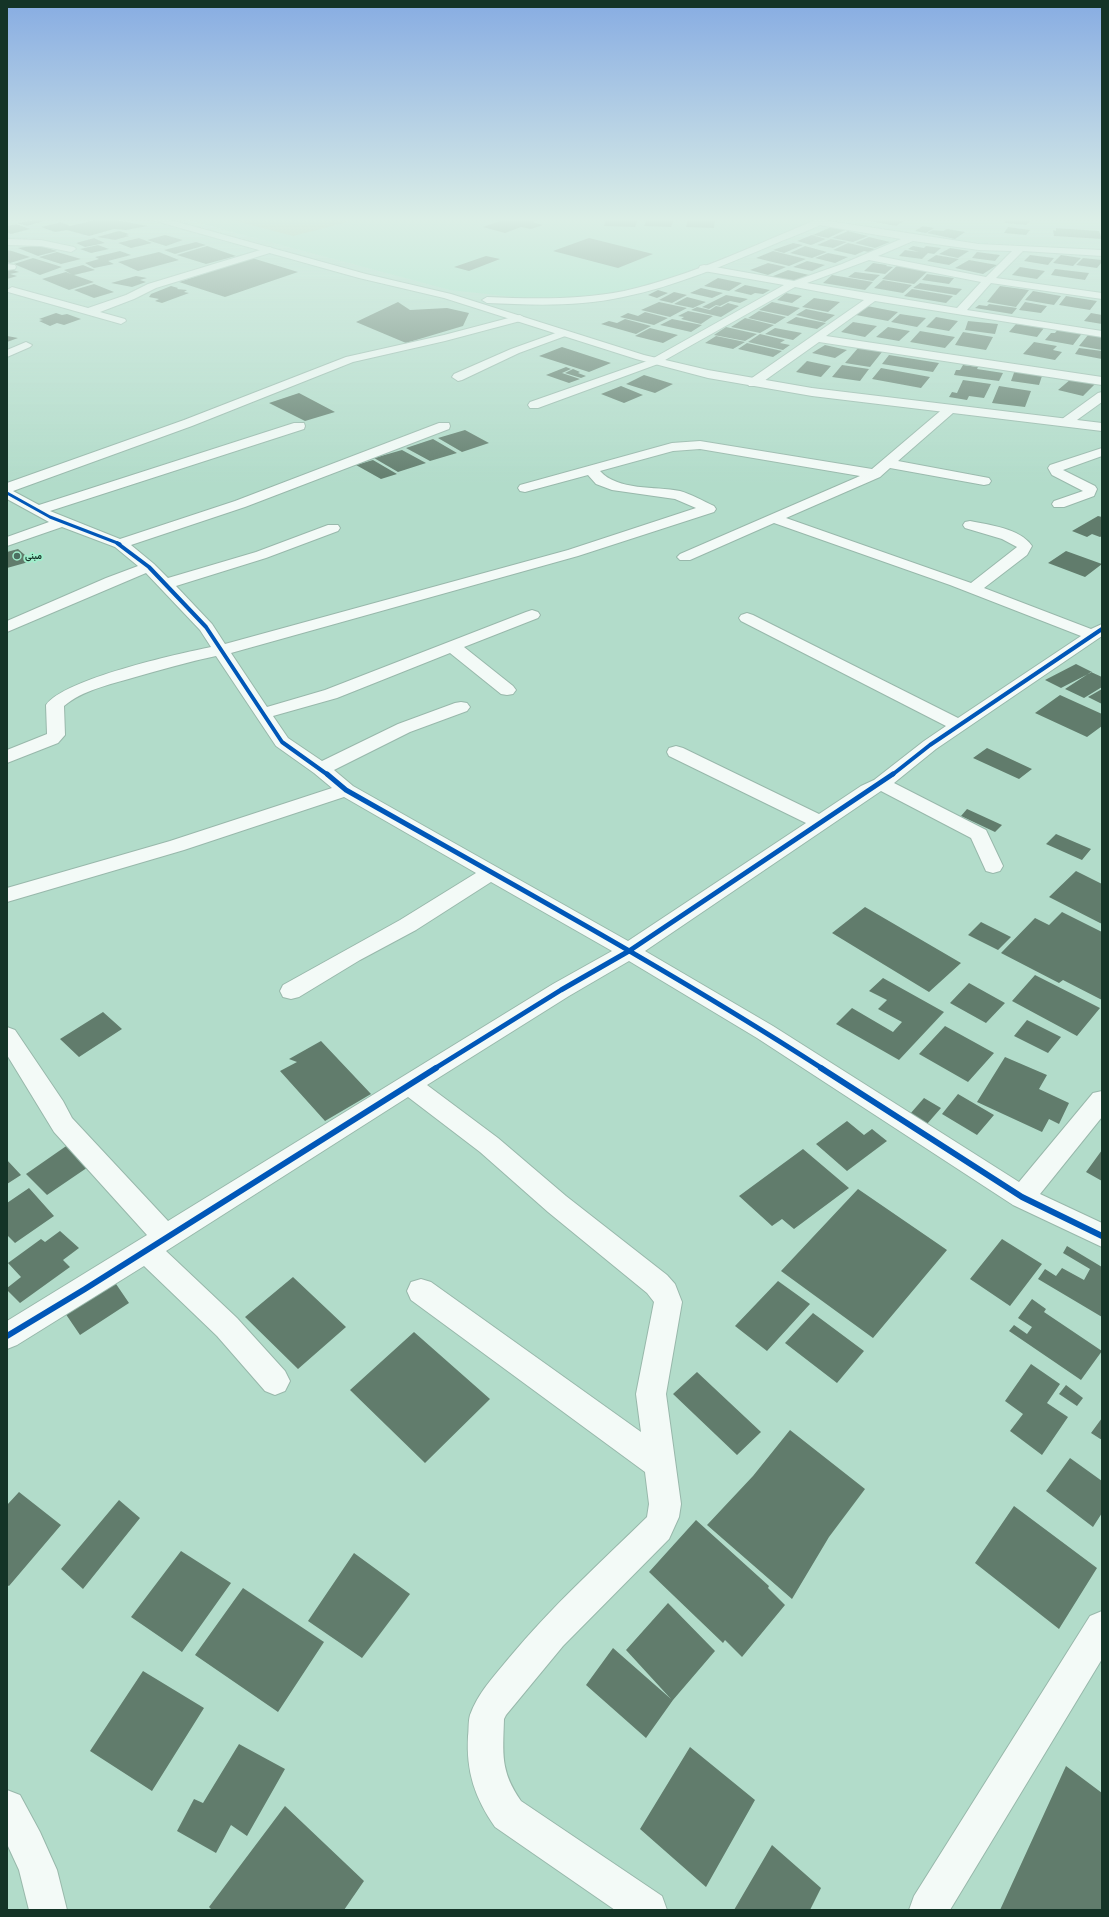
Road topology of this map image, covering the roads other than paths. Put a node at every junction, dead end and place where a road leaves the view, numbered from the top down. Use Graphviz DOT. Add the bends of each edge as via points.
graph roads {
  1 [pos="81,308"];
  2 [pos="98,308"];
  3 [pos="489,308"];
  4 [pos="750,308"];
  5 [pos="857,308"];
  6 [pos="938,308"];
  7 [pos="963,308"];
  8 [pos="91,311"];
  9 [pos="960,312"];
  10 [pos="520,318"];
  11 [pos="121,321"];
  12 [pos="567,330"];
  13 [pos="1102,334"];
  14 [pos="816,338"];
  15 [pos="26,345"];
  16 [pos="7,354"];
  17 [pos="654,362"];
  18 [pos="458,377"];
  19 [pos="1102,381"];
  20 [pos="753,383"];
  21 [pos="1102,396"];
  22 [pos="534,405"];
  23 [pos="950,410"];
  24 [pos="1066,422"];
  25 [pos="299,426"];
  26 [pos="444,426"];
  27 [pos="1102,427"];
  28 [pos="1102,452"];
  29 [pos="887,463"];
  30 [pos="590,469"];
  31 [pos="875,474"];
  32 [pos="984,481"];
  33 [pos="7,488"];
  34 [pos="525,488"];
  35 [pos="7,493"];
  36 [pos="1059,504"];
  37 [pos="38,510"];
  38 [pos="772,518"];
  39 [pos="64,521"];
  40 [pos="970,525"];
  41 [pos="333,528"];
  42 [pos="7,542"];
  43 [pos="120,544"];
  44 [pos="685,557"];
  45 [pos="149,567"];
  46 [pos="166,584"];
  47 [pos="973,589"];
  48 [pos="532,615"];
  49 [pos="747,618"];
  50 [pos="7,627"];
  51 [pos="1097,632"];
  52 [pos="452,646"];
  53 [pos="222,650"];
  54 [pos="507,690"];
  55 [pos="461,707"];
  56 [pos="262,714"];
  57 [pos="958,726"];
  58 [pos="676,752"];
  59 [pos="7,757"];
  60 [pos="321,769"];
  61 [pos="881,784"];
  62 [pos="346,790"];
  63 [pos="820,822"];
  64 [pos="993,866"];
  65 [pos="492,872"];
  66 [pos="7,895"];
  67 [pos="629,951"];
  68 [pos="291,991"];
  69 [pos="7,1036"];
  70 [pos="409,1086"];
  71 [pos="1102,1100"];
  72 [pos="1022,1197"];
  73 [pos="1102,1236"];
  74 [pos="156,1243"];
  75 [pos="421,1291"];
  76 [pos="7,1336"];
  77 [pos="275,1381"];
  78 [pos="660,1464"];
  79 [pos="1102,1628"];
  80 [pos="7,1808"];
  81 [pos="48,1910"];
  82 [pos="648,1910"];
  83 [pos="928,1910"];
  1 -- 8 [label="street"];
  2 -- 8 [label="street"];
  3 -- 10 [label="street"];
  4 -- 17 [label="street"];
  5 -- 14 [label="street"];
  6 -- 9 [label="street"];
  7 -- 9 [label="street"];
  8 -- 11 [label="street"];
  9 -- 13 [label="street"];
  10 -- 12 [label="street"];
  10 -- 33 [label="street" via="451,337 350,359 188,423"];
  12 -- 17 [label="street"];
  12 -- 18 [label="street"];
  14 -- 19 [label="street"];
  14 -- 20 [label="street"];
  15 -- 16 [label="street"];
  17 -- 20 [label="street"];
  17 -- 22 [label="street"];
  20 -- 23 [label="street"];
  21 -- 24 [label="street"];
  23 -- 24 [label="street"];
  23 -- 29 [label="street"];
  24 -- 27 [label="street"];
  25 -- 37 [label="street"];
  26 -- 43 [label="street" via="240,504"];
  28 -- 36 [label="street" via="1055,468 1057,472 1090,489 1089,493"];
  29 -- 31 [label="street"];
  29 -- 32 [label="street"];
  30 -- 31 [label="street" via="687,444"];
  30 -- 34 [label="street"];
  30 -- 53 [label="street" via="602,481 617,488 678,495 709,509 573,553"];
  31 -- 38 [label="street"];
  35 -- 37 [label="street"];
  37 -- 39 [label="street"];
  38 -- 44 [label="street"];
  38 -- 47 [label="street"];
  39 -- 42 [label="street"];
  39 -- 43 [label="street"];
  40 -- 47 [label="street" via="1010,537 1025,546 1022,552"];
  41 -- 46 [label="street" via="261,555"];
  43 -- 45 [label="street"];
  45 -- 46 [label="street"];
  45 -- 50 [label="street"];
  46 -- 53 [label="street" via="206,627"];
  47 -- 51 [label="street"];
  48 -- 52 [label="street"];
  49 -- 57 [label="street"];
  51 -- 57 [label="street"];
  52 -- 54 [label="street"];
  52 -- 56 [label="street" via="331,694"];
  53 -- 56 [label="street"];
  53 -- 59 [label="street" via="191,655 73,692 55,705 54,737"];
  55 -- 60 [label="street" via="404,728"];
  56 -- 60 [label="street" via="282,742"];
  57 -- 61 [label="street"];
  58 -- 63 [label="street"];
  60 -- 62 [label="street"];
  61 -- 63 [label="street"];
  61 -- 64 [label="street" via="979,834"];
  62 -- 65 [label="street"];
  62 -- 66 [label="street" via="241,826"];
  63 -- 67 [label="street"];
  65 -- 67 [label="street"];
  65 -- 68 [label="street" via="408,925"];
  67 -- 70 [label="street" via="561,990"];
  67 -- 72 [label="street" via="765,1032"];
  69 -- 74 [label="street" via="63,1125"];
  70 -- 74 [label="street"];
  70 -- 78 [label="street" via="489,1145 557,1204 657,1284 664,1293 668,1302 651,1394"];
  71 -- 72 [label="street"];
  72 -- 73 [label="street"];
  74 -- 76 [label="street"];
  74 -- 77 [label="street"];
  75 -- 78 [label="street"];
  78 -- 82 [label="street" via="665,1504 658,1528 551,1634 494,1703 487,1717 485,1755 487,1772 494,1790 508,1814"];
  79 -- 83 [label="street"];
  80 -- 81 [label="street" via="33,1854 46,1893"];
}
